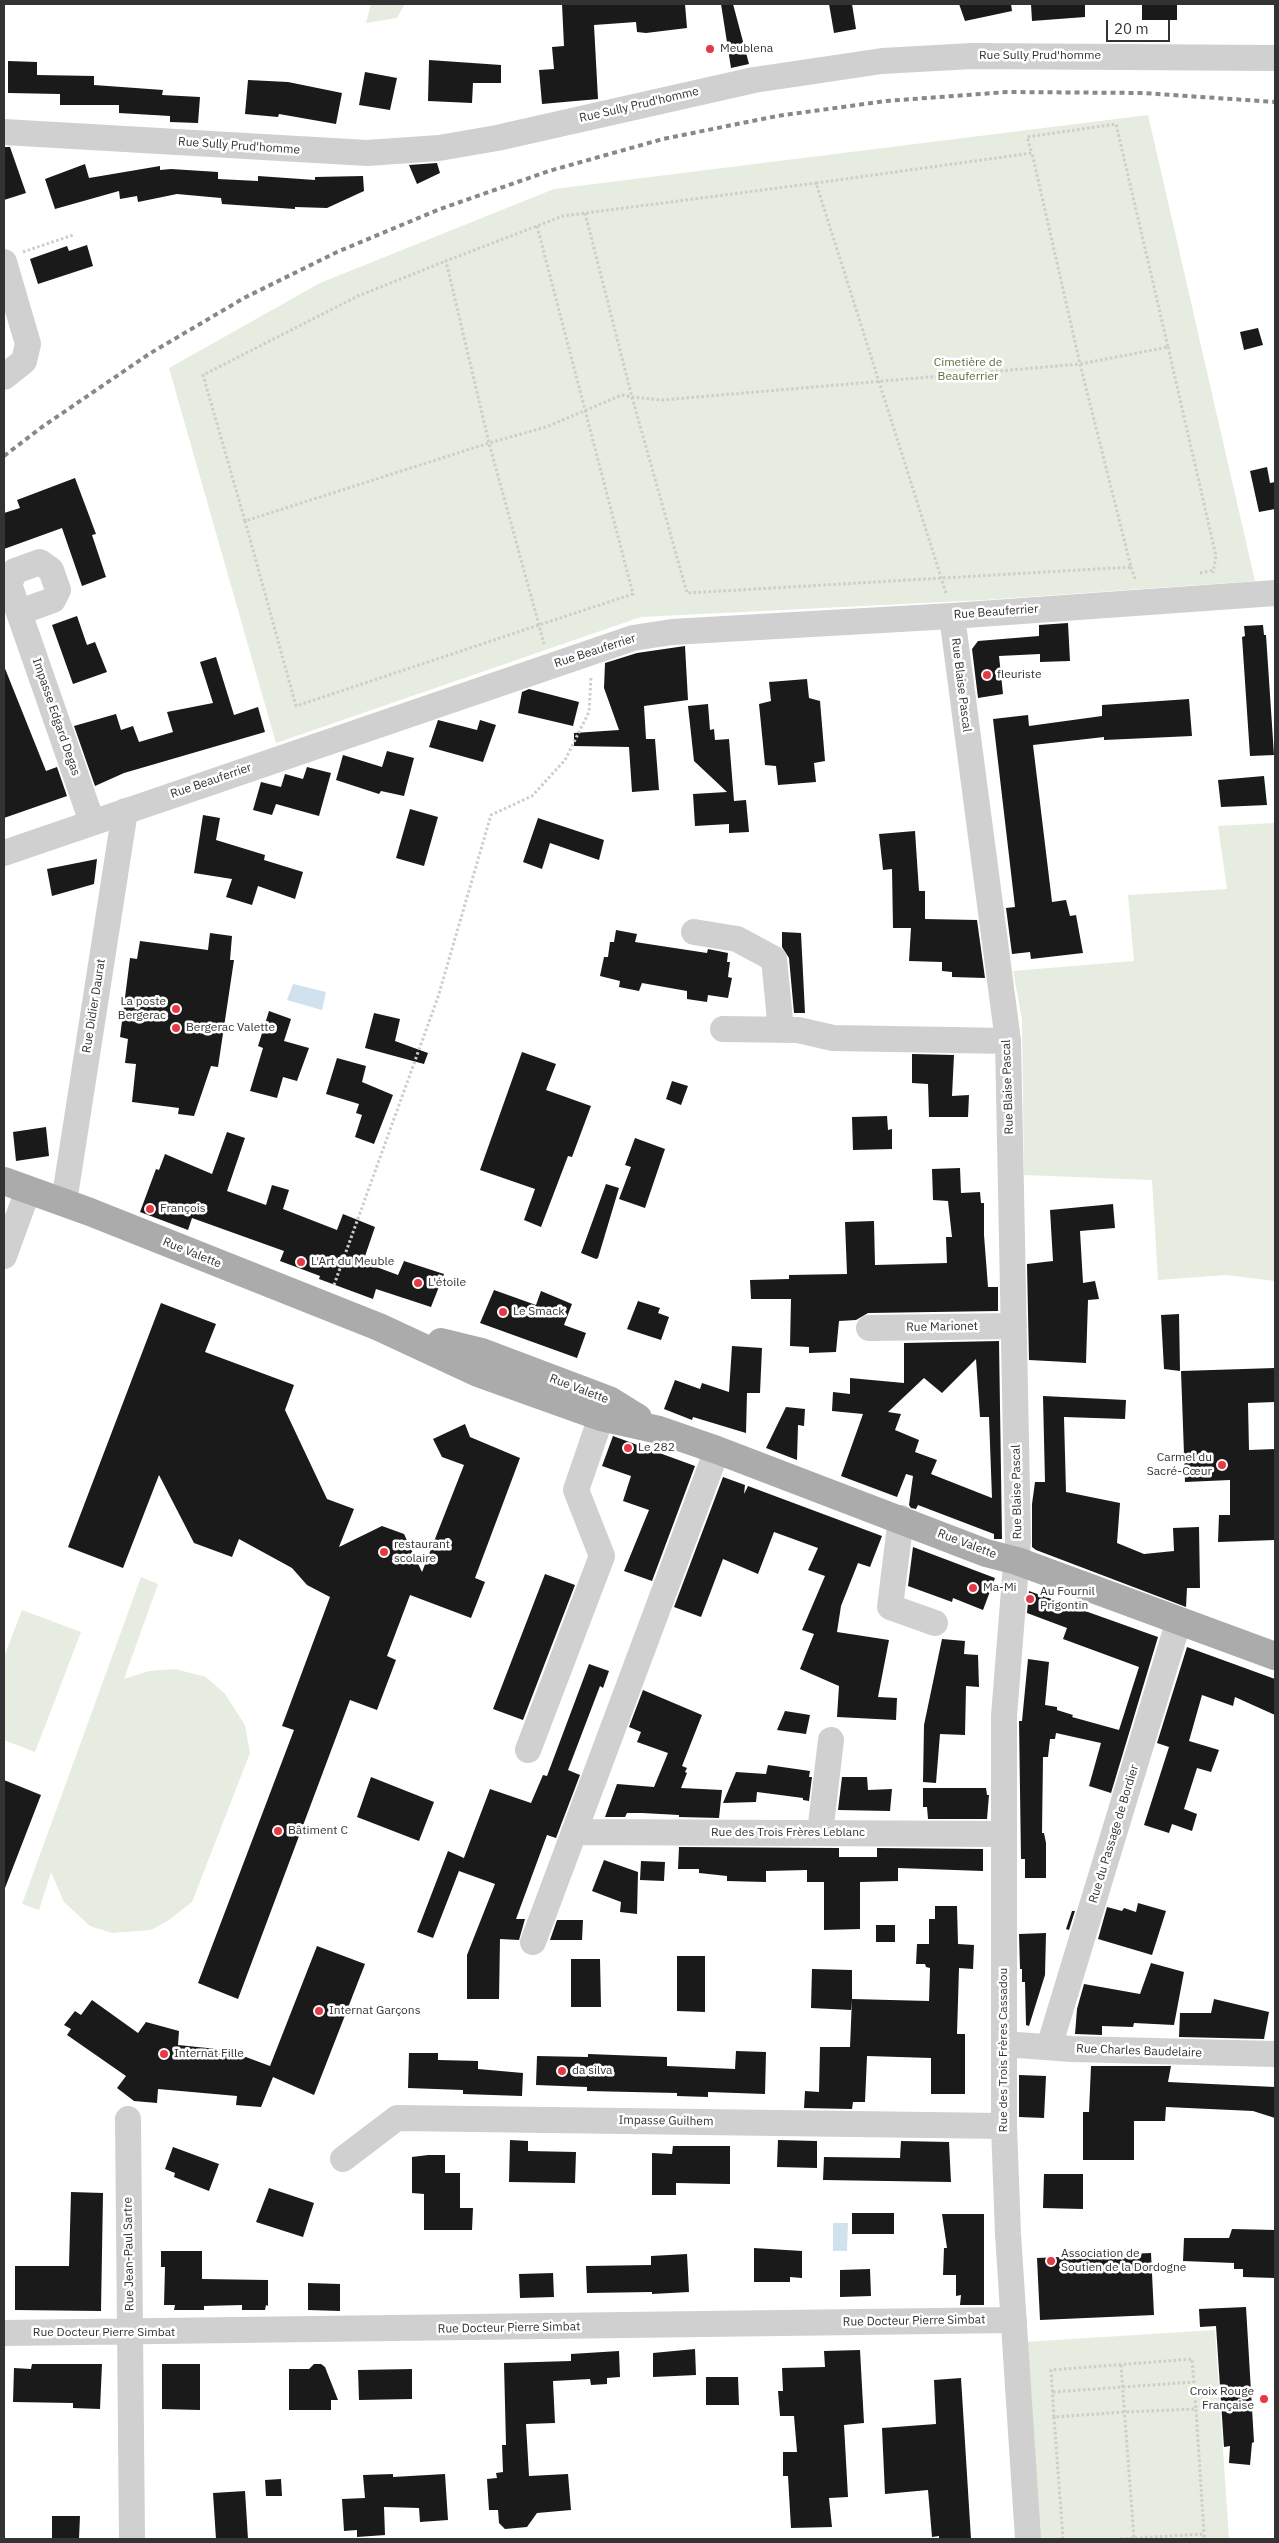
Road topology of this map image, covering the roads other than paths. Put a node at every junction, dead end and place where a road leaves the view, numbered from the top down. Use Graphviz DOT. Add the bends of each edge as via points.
graph roads {
  1 [pos="1275,58"];
  2 [pos="4,132"];
  3 [pos="12,257"];
  4 [pos="4,377"];
  5 [pos="1275,593"];
  6 [pos="20,612"];
  7 [pos="941,616"];
  8 [pos="124,811"];
  9 [pos="92,822"];
  10 [pos="4,853"];
  11 [pos="694,932"];
  12 [pos="723,1029"];
  13 [pos="782,1030"];
  14 [pos="1008,1041"];
  15 [pos="16,1186"];
  16 [pos="64,1202"];
  17 [pos="4,1256"];
  18 [pos="379,1326"];
  19 [pos="1014,1326"];
  20 [pos="869,1328"];
  21 [pos="601,1417"];
  22 [pos="660,1430"];
  23 [pos="717,1450"];
  24 [pos="901,1518"];
  25 [pos="1017,1561"];
  26 [pos="1179,1620"];
  27 [pos="935,1623"];
  28 [pos="1275,1656"];
  29 [pos="831,1740"];
  30 [pos="528,1750"];
  31 [pos="574,1832"];
  32 [pos="820,1833"];
  33 [pos="1002,1834"];
  34 [pos="533,1942"];
  35 [pos="1004,2044"];
  36 [pos="1049,2047"];
  37 [pos="1275,2054"];
  38 [pos="128,2119"];
  39 [pos="1004,2126"];
  40 [pos="343,2159"];
  41 [pos="1014,2320"];
  42 [pos="4,2333"];
  43 [pos="130,2333"];
  44 [pos="132,2539"];
  45 [pos="1028,2539"];
  1 -- 2 [label="street, Rue Sully Prud'homme" via="972,56 882,62 754,80 497,138 439,148 376,152"];
  3 -- 4 [label="street" via="28,344 24,360"];
  5 -- 7 [label="street, Rue Beauferrier"];
  6 -- 9 [label="street, Impasse Edgard Degas"];
  7 -- 8 [label="street, Rue Beauferrier" via="672,632 633,638"];
  7 -- 14 [label="street, Rue Blaise Pascal"];
  8 -- 9 [label="street, Rue Beauferrier"];
  8 -- 16 [label="street, Rue Didier Daurat"];
  9 -- 10 [label="street, Rue Beauferrier"];
  11 -- 13 [label="street" via="737,939 774,959"];
  12 -- 13 [label="street"];
  13 -- 14 [label="street" via="833,1038"];
  14 -- 19 [label="street, Rue Blaise Pascal"];
  15 -- 16 [label="main road, Rue Valette"];
  15 -- 17 [label="street"];
  16 -- 18 [label="main road, Rue Valette"];
  18 -- 21 [label="main road, Rue Valette" via="478,1373"];
  18 -- 22 [label="main road, Rue Valette" via="482,1352 609,1400"];
  19 -- 20 [label="street, Rue Marionet"];
  19 -- 25 [label="street, Rue Blaise Pascal"];
  21 -- 22 [label="main road, Rue Valette"];
  21 -- 30 [label="street" via="576,1490 602,1556"];
  22 -- 23 [label="main road, Rue Valette"];
  23 -- 24 [label="main road, Rue Valette"];
  23 -- 31 [label="street"];
  24 -- 25 [label="main road, Rue Valette" via="986,1553"];
  24 -- 27 [label="street" via="890,1607"];
  25 -- 26 [label="main road, Rue Valette"];
  25 -- 33 [label="street, Rue des Trois Frères Cassadou" via="1004,1716"];
  26 -- 28 [label="main road, Rue Valette"];
  26 -- 36 [label="street, Rue du Passage de Bordier"];
  29 -- 32 [label="street"];
  31 -- 32 [label="street, Rue des Trois Frères Leblanc"];
  31 -- 34 [label="street"];
  32 -- 33 [label="street, Rue des Trois Frères Leblanc"];
  33 -- 35 [label="street, Rue des Trois Frères Cassadou"];
  35 -- 36 [label="street, Rue Charles Baudelaire"];
  35 -- 39 [label="street, Rue des Trois Frères Cassadou"];
  36 -- 37 [label="street, Rue Charles Baudelaire"];
  38 -- 43 [label="street, Rue Jean-Paul Sartre"];
  39 -- 40 [label="street, Impasse Guilhem" via="397,2118"];
  39 -- 41 [label="street, Rue des Trois Frères Cassadou"];
  41 -- 43 [label="street, Rue Docteur Pierre Simbat"];
  41 -- 45 [label="street, Rue des Trois Frères Cassadou"];
  42 -- 43 [label="street, Rue Docteur Pierre Simbat"];
  43 -- 44 [label="street, Rue Jean-Paul Sartre"];
}
